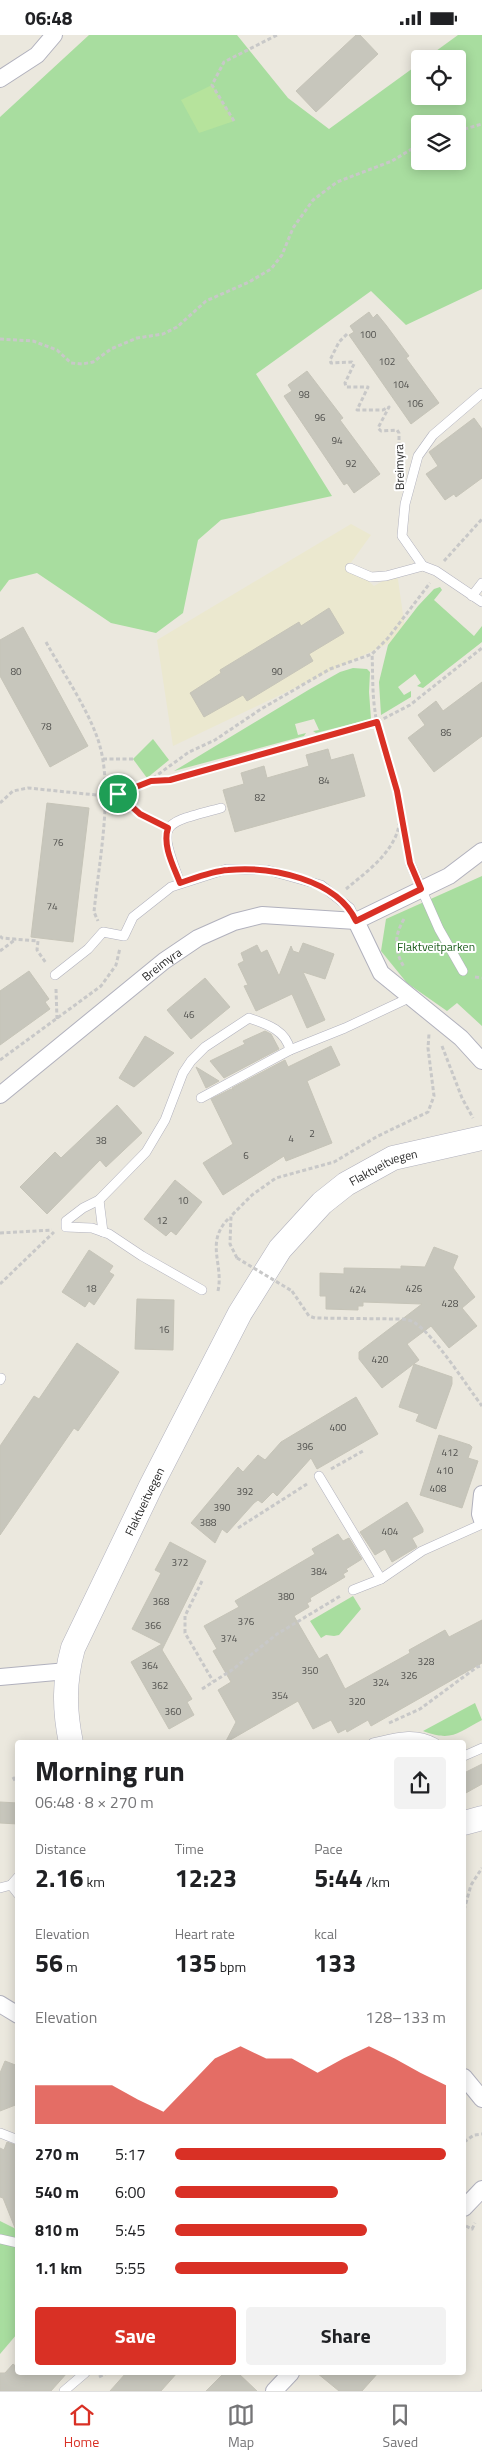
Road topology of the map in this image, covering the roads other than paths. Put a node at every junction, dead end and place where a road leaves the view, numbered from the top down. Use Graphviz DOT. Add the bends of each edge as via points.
graph roads {
  1 [pos="54,35"];
  2 [pos="0,79"];
  3 [pos="482,393"];
  4 [pos="423,566"];
  5 [pos="350,568"];
  6 [pos="482,583"];
  7 [pos="472,596"];
  8 [pos="482,602"];
  9 [pos="221,808"];
  10 [pos="482,851"];
  11 [pos="410,863"];
  12 [pos="180,883"];
  13 [pos="424,897"];
  14 [pos="356,921"];
  15 [pos="463,971"];
  16 [pos="55,975"];
  17 [pos="416,1001"];
  18 [pos="290,1050"];
  19 [pos="482,1061"];
  20 [pos="0,1095"];
  21 [pos="201,1098"];
  22 [pos="480,1132"];
  23 [pos="99,1200"];
  24 [pos="103,1232"];
  25 [pos="202,1290"];
  26 [pos="319,1476"];
  27 [pos="482,1494"];
  28 [pos="482,1520"];
  29 [pos="482,1524"];
  30 [pos="381,1579"];
  31 [pos="353,1589"];
  32 [pos="67,1671"];
  33 [pos="0,1677"];
  34 [pos="71,1740"];
  35 [pos="388,1740"];
  36 [pos="430,1740"];
  37 [pos="482,1748"];
  38 [pos="466,1754"];
  39 [pos="482,1818"];
  40 [pos="466,1822"];
  41 [pos="15,1880"];
  42 [pos="11,1885"];
  43 [pos="0,1889"];
  44 [pos="15,1890"];
  45 [pos="466,2079"];
  46 [pos="482,2099"];
  47 [pos="0,2133"];
  48 [pos="15,2139"];
  49 [pos="482,2189"];
  50 [pos="466,2207"];
  51 [pos="0,2239"];
  52 [pos="15,2242"];
  53 [pos="83,2375"];
  54 [pos="287,2375"];
  55 [pos="64,2391"];
  56 [pos="274,2391"];
  1 -- 2 [label="street" via="37,55"];
  3 -- 4 [label="lane, Breimyra" via="433,435 418,455 405,504 402,536"];
  4 -- 5 [label="lane" via="371,577"];
  4 -- 7 [label="lane" via="436,571"];
  6 -- 7 [label="lane"];
  7 -- 8 [label="lane"];
  9 -- 12 [label="lane" via="179,819 168,828 165,837 167,847"];
  10 -- 13 [label="street, Breimyra"];
  11 -- 13 [label="lane"];
  12 -- 14 [label="lane" via="227,869 267,870 321,885 350,908"];
  12 -- 16 [label="lane" via="133,917 124,936 103,932 88,949"];
  13 -- 14 [label="street, Breimyra"];
  13 -- 15 [label="lane"];
  14 -- 17 [label="street" via="382,973"];
  14 -- 20 [label="street, Breimyra" via="262,915 234,922 198,938 164,961"];
  17 -- 18 [label="lane"];
  17 -- 19 [label="street" via="462,1038"];
  18 -- 21 [label="lane"];
  18 -- 23 [label="lane" via="288,1041 272,1027 249,1018 206,1047 184,1073 165,1119 146,1152"];
  22 -- 32 [label="main road, Flaktveitvegen" via="393,1158 346,1184 322,1203 280,1249 240,1313 152,1486 74,1648"];
  23 -- 24 [label="lane"];
  23 -- 24 [label="lane" via="66,1221 66,1227"];
  24 -- 25 [label="lane"];
  26 -- 30 [label="lane"];
  27 -- 28 [label="street"];
  29 -- 30 [label="lane" via="422,1551"];
  30 -- 31 [label="lane"];
  32 -- 33 [label="street"];
  32 -- 34 [label="main road, Flaktveitvegen" via="65,1697"];
  35 -- 36 [label="lane" via="410,1735"];
  37 -- 38 [label="lane"];
  39 -- 40 [label="main road"];
  41 -- 42 [label="lane"];
  42 -- 43 [label="lane"];
  42 -- 44 [label="lane"];
  45 -- 46 [label="street"];
  47 -- 48 [label="lane"];
  49 -- 50 [label="street"];
  51 -- 52 [label="lane"];
  53 -- 55 [label="lane"];
  54 -- 56 [label="street"];
}
